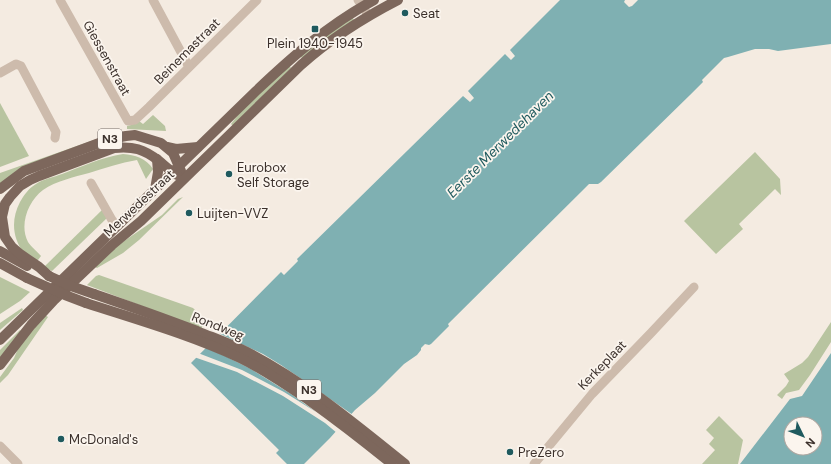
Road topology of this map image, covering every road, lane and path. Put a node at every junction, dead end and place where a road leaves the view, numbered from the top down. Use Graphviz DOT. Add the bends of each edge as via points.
graph roads {
  1 [pos="60,0"];
  2 [pos="153,0"];
  3 [pos="257,0"];
  4 [pos="374,0"];
  5 [pos="398,0"];
  6 [pos="360,3"];
  7 [pos="248,4"];
  8 [pos="369,16"];
  9 [pos="293,56"];
  10 [pos="189,67"];
  11 [pos="303,67"];
  12 [pos="0,73"];
  13 [pos="135,120"];
  14 [pos="55,138"];
  15 [pos="198,147"];
  16 [pos="167,148"];
  17 [pos="157,159"];
  18 [pos="176,169"];
  19 [pos="184,178"];
  20 [pos="91,183"];
  21 [pos="0,189"];
  22 [pos="155,189"];
  23 [pos="117,226"];
  24 [pos="0,251"];
  25 [pos="0,263"];
  26 [pos="37,269"];
  27 [pos="694,287"];
  28 [pos="200,337"];
  29 [pos="0,340"];
  30 [pos="0,365"];
  31 [pos="0,446"];
  32 [pos="18,464"];
  33 [pos="392,464"];
  34 [pos="405,464"];
  35 [pos="534,464"];
  1 -- 13 [label="street, Giessenstraat" via="124,116 128,121"];
  2 -- 10 [label="street"];
  3 -- 7 [label="street, Beinemastraat"];
  4 -- 6 [label="main road, Merwedestraat"];
  5 -- 8 [label="main road, Merwedestraat"];
  6 -- 8 [label="street"];
  6 -- 9 [label="main road, Merwedestraat"];
  7 -- 10 [label="street, Beinemastraat"];
  8 -- 11 [label="main road, Merwedestraat" via="334,38 311,56"];
  9 -- 11 [label="street"];
  9 -- 15 [label="main road, Merwedestraat"];
  10 -- 13 [label="street, Beinemastraat"];
  11 -- 19 [label="main road, Merwedestraat"];
  12 -- 14 [label="street" via="16,64 21,66 56,132"];
  15 -- 16 [label="main road"];
  15 -- 18 [label="main road, Merwedestraat"];
  16 -- 18 [label="main road, N3" via="173,153"];
  16 -- 21 [label="main road, N3" via="161,143 135,135 110,139 24,171"];
  17 -- 18 [label="main road, N3"];
  17 -- 22 [label="main road"];
  17 -- 26 [label="main road, N3" via="141,149 114,148 38,176 20,186 5,204 2,217 4,237 12,248"];
  18 -- 19 [label="main road"];
  18 -- 22 [label="main road, Merwedestraat"];
  19 -- 30 [label="main road, Merwedestraat" via="54,300"];
  20 -- 23 [label="street"];
  22 -- 23 [label="main road, Merwedestraat"];
  23 -- 29 [label="main road, Merwedestraat"];
  24 -- 26 [label="main road, Rondweg / N3"];
  25 -- 28 [label="main road, Rondweg / N3, bridge" via="86,303"];
  26 -- 28 [label="main road, Rondweg / N3, bridge" via="71,286 174,322"];
  27 -- 35 [label="street, Kerkeplaat" via="592,394"];
  28 -- 33 [label="main road, Rondweg / N3" via="293,389"];
  28 -- 34 [label="main road, Rondweg / N3" via="223,341 276,368 351,421"];
  31 -- 32 [label="street"];
}
